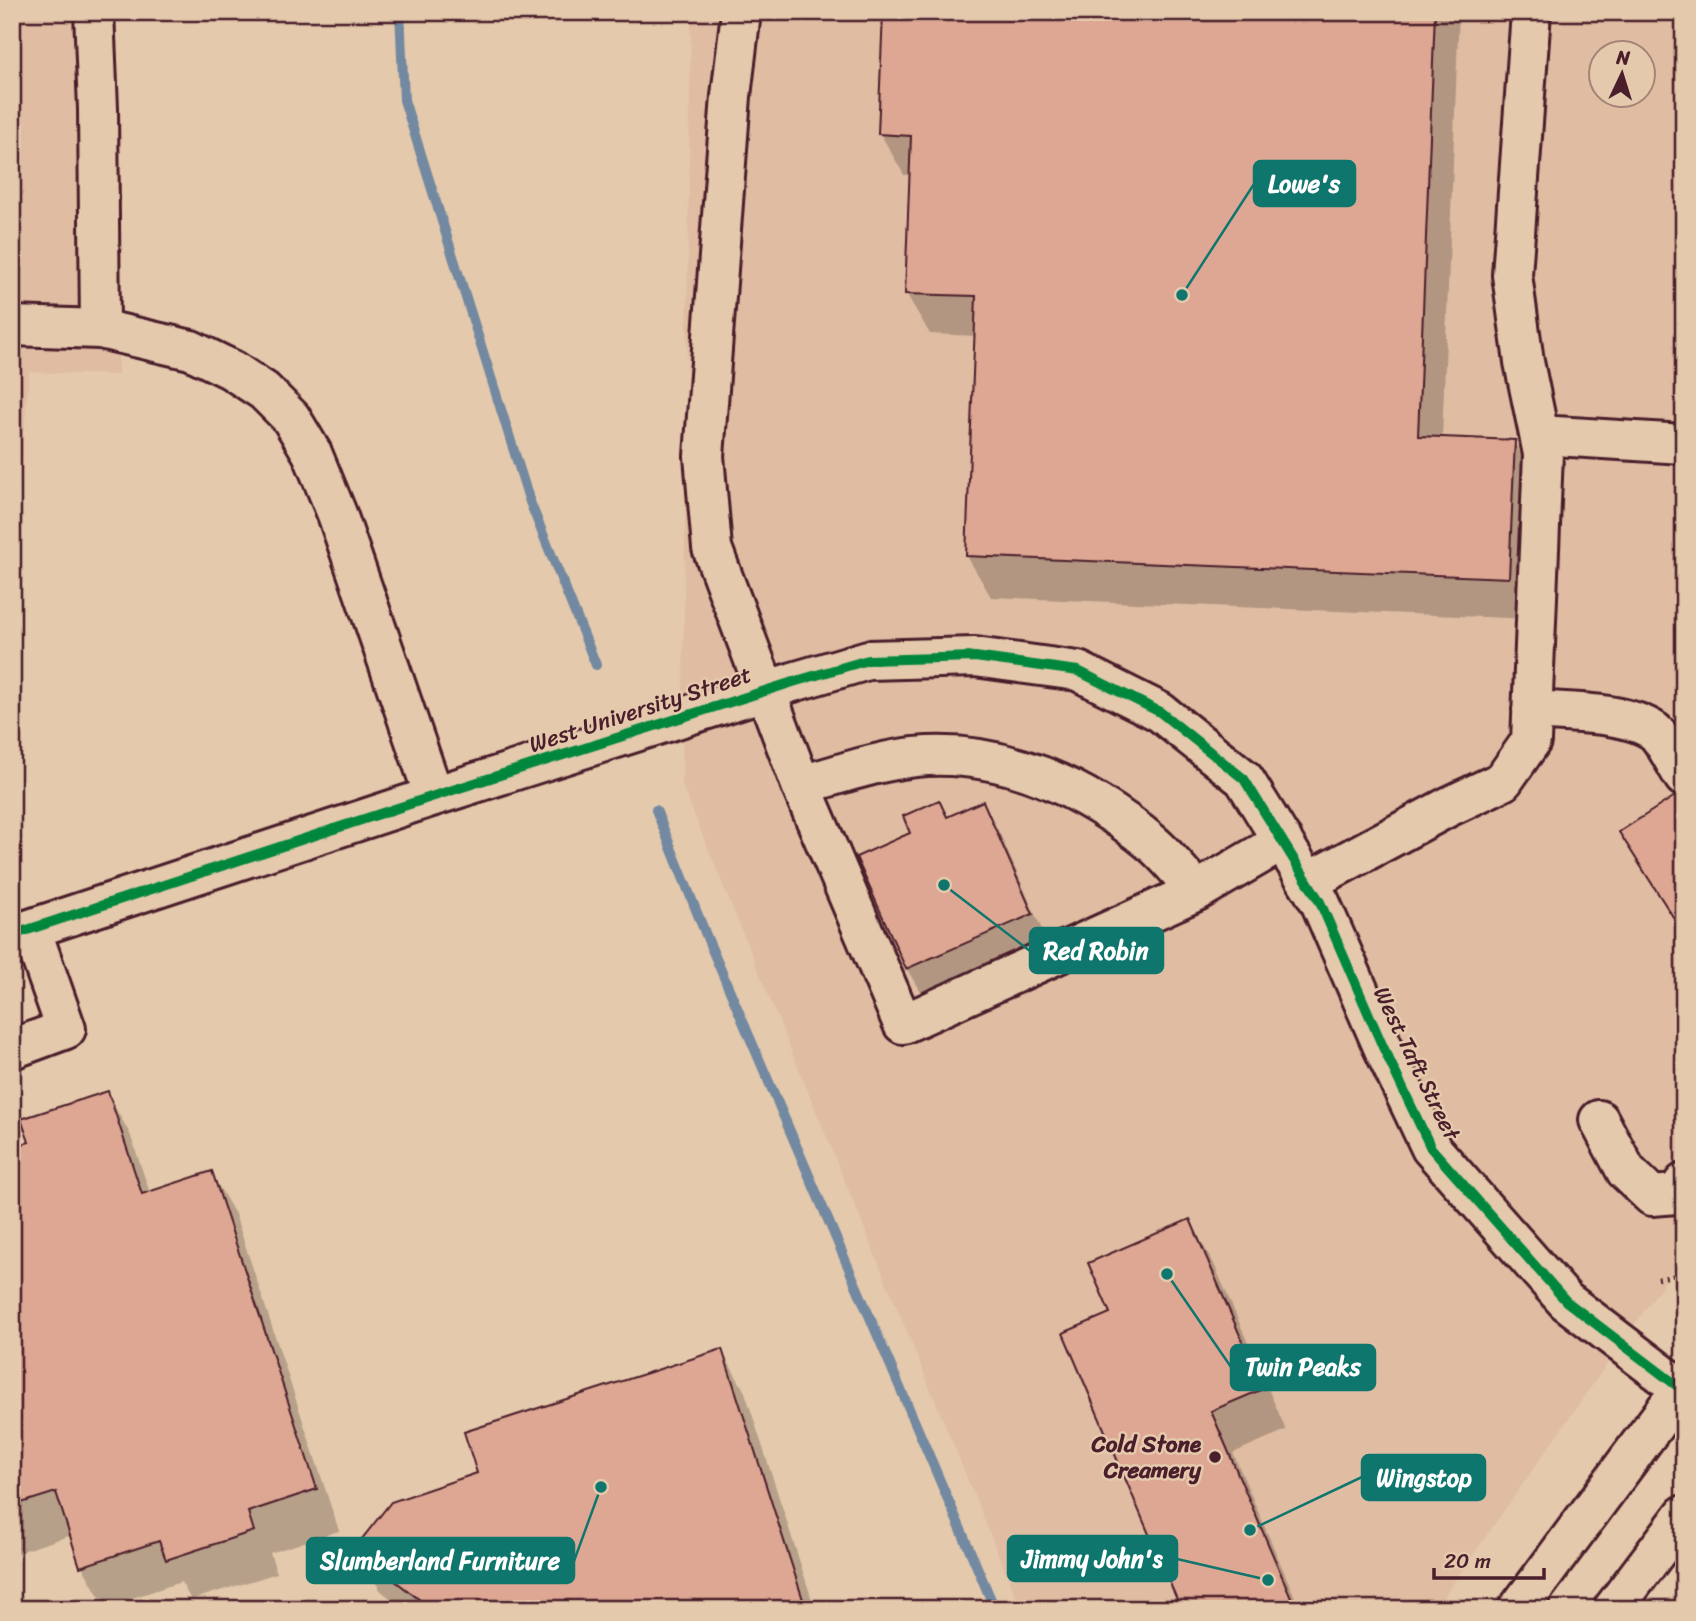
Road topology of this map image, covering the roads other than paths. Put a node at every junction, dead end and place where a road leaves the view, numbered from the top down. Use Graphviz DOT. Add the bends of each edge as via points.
graph roads {
  1 [pos="94,12"];
  2 [pos="741,12"];
  3 [pos="1531,12"];
  4 [pos="12,326"];
  5 [pos="100,329"];
  6 [pos="1539,435"];
  7 [pos="1684,444"];
  8 [pos="765,691"];
  9 [pos="1532,710"];
  10 [pos="1684,776"];
  11 [pos="801,785"];
  12 [pos="434,796"];
  13 [pos="1257,800"];
  14 [pos="1283,841"];
  15 [pos="1308,882"];
  16 [pos="1197,891"];
  17 [pos="22,932"];
  18 [pos="12,1049"];
  19 [pos="1598,1120"];
  20 [pos="1684,1183"];
  21 [pos="1683,1389"];
  22 [pos="1684,1514"];
  23 [pos="1518,1609"];
  24 [pos="1613,1609"];
  1 -- 5 [label="street"];
  2 -- 8 [label="street" via="704,456 712,548"];
  3 -- 6 [label="street" via="1512,275"];
  4 -- 5 [label="street"];
  5 -- 12 [label="street" via="191,350 264,391 291,418 312,453 337,514"];
  6 -- 7 [label="street"];
  6 -- 9 [label="street" via="1543,454"];
  8 -- 11 [label="street"];
  8 -- 12 [label="street, West University Street"];
  8 -- 13 [label="street, West University Street" via="868,660 975,657 1078,671 1160,712 1244,779"];
  9 -- 10 [label="street" via="1637,723 1656,733"];
  9 -- 15 [label="street" via="1531,741 1503,781"];
  11 -- 16 [label="street" via="915,757 965,757 1011,765 1065,786 1121,818 1156,846"];
  11 -- 16 [label="street" via="903,1024"];
  12 -- 17 [label="street, West University Street"];
  13 -- 14 [label="street, West Taft Street"];
  14 -- 15 [label="street, West Taft Street"];
  14 -- 16 [label="street"];
  15 -- 21 [label="street, West Taft Street" via="1431,1147 1566,1301"];
  17 -- 18 [label="street" via="66,1029"];
  19 -- 20 [label="street" via="1626,1171 1652,1196 1676,1194"];
  21 -- 23 [label="street"];
  22 -- 24 [label="street"];
}
